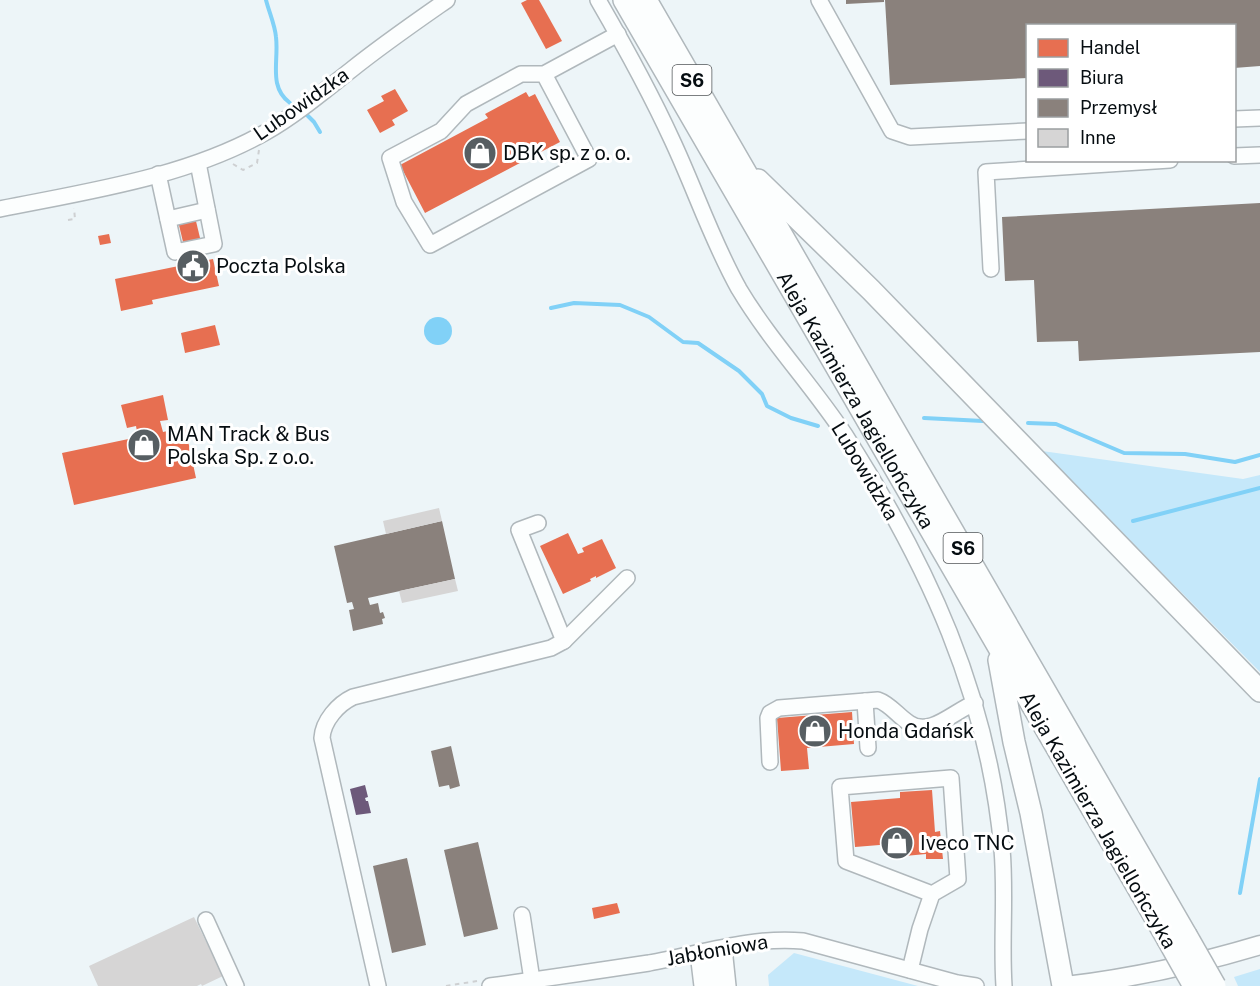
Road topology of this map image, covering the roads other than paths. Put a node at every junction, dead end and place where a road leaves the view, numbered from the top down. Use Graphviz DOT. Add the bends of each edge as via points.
graph roads {
  1 [pos="447,0"];
  2 [pos="598,0"];
  3 [pos="624,0"];
  4 [pos="646,0"];
  5 [pos="819,0"];
  6 [pos="618,34"];
  7 [pos="544,74"];
  8 [pos="1260,118"];
  9 [pos="1236,119"];
  10 [pos="1026,131"];
  11 [pos="1260,155"];
  12 [pos="1236,156"];
  13 [pos="738,160"];
  14 [pos="1139,162"];
  15 [pos="198,163"];
  16 [pos="158,174"];
  17 [pos="0,209"];
  18 [pos="207,210"];
  19 [pos="168,219"];
  20 [pos="991,269"];
  21 [pos="538,523"];
  22 [pos="627,578"];
  23 [pos="564,641"];
  24 [pos="996,644"];
  25 [pos="1019,664"];
  26 [pos="1260,692"];
  27 [pos="865,701"];
  28 [pos="975,703"];
  29 [pos="1051,720"];
  30 [pos="868,748"];
  31 [pos="770,762"];
  32 [pos="932,894"];
  33 [pos="522,915"];
  34 [pos="206,920"];
  35 [pos="1177,936"];
  36 [pos="1260,945"];
  37 [pos="711,950"];
  38 [pos="910,970"];
  39 [pos="592,979"];
  40 [pos="532,980"];
  41 [pos="515,984"];
  42 [pos="236,986"];
  43 [pos="378,986"];
  44 [pos="490,986"];
  45 [pos="702,986"];
  46 [pos="715,986"];
  47 [pos="728,986"];
  48 [pos="976,986"];
  49 [pos="1004,986"];
  50 [pos="1064,986"];
  51 [pos="1194,986"];
  52 [pos="1215,986"];
  1 -- 15 [label="street, Lubowidzka" via="269,131"];
  2 -- 6 [label="street, Lubowidzka"];
  3 -- 24 [label="highway, Aleja Kazimierza Jagiellończyka / S6"];
  4 -- 13 [label="highway, Aleja Kazimierza Jagiellończyka / S6"];
  5 -- 10 [label="street" via="892,131 910,137"];
  6 -- 7 [label="street"];
  6 -- 28 [label="street, Lubowidzka" via="673,141 751,310 843,433 917,559 945,617"];
  7 -- 7 [label="street" via="521,74 466,104 441,131 390,158 404,201 430,245 588,159"];
  8 -- 9 [label="street"];
  11 -- 12 [label="street"];
  13 -- 25 [label="highway, Aleja Kazimierza Jagiellończyka / S6"];
  13 -- 26 [label="highway" via="871,291"];
  14 -- 20 [label="street" via="986,172"];
  15 -- 16 [label="street, Lubowidzka"];
  15 -- 18 [label="street"];
  16 -- 17 [label="street, Lubowidzka"];
  16 -- 19 [label="street"];
  18 -- 19 [label="street"];
  18 -- 19 [label="street" via="214,244 175,252"];
  21 -- 23 [label="street" via="519,530"];
  22 -- 23 [label="street"];
  23 -- 43 [label="street" via="551,648 353,697 343,702 323,728 322,738"];
  24 -- 25 [label="highway, Aleja Kazimierza Jagiellończyka / S6"];
  24 -- 50 [label="highway"];
  25 -- 29 [label="street"];
  25 -- 29 [label="highway, Aleja Kazimierza Jagiellończyka / S6"];
  27 -- 28 [label="street" via="881,701 909,723 923,728"];
  27 -- 30 [label="street"];
  27 -- 31 [label="street" via="779,708 770,713"];
  28 -- 49 [label="street, Lubowidzka" via="1002,851"];
  29 -- 35 [label="highway, Aleja Kazimierza Jagiellończyka / S6"];
  32 -- 32 [label="street" via="958,879 951,778 840,787 846,861"];
  32 -- 38 [label="street"];
  33 -- 40 [label="street"];
  34 -- 42 [label="street"];
  35 -- 51 [label="highway, Aleja Kazimierza Jagiellończyka / S6, bridge"];
  35 -- 52 [label="highway, Aleja Kazimierza Jagiellończyka / S6, bridge"];
  36 -- 50 [label="main road" via="1134,976"];
  37 -- 38 [label="street, Jabłoniowa" via="783,939"];
  37 -- 39 [label="street, Jabłoniowa"];
  37 -- 45 [label="street"];
  37 -- 46 [label="street"];
  37 -- 47 [label="street"];
  38 -- 48 [label="street, Jabłoniowa"];
  39 -- 40 [label="street, Jabłoniowa"];
  40 -- 41 [label="street, Jabłoniowa"];
  41 -- 44 [label="street, Jabłoniowa"];
}
